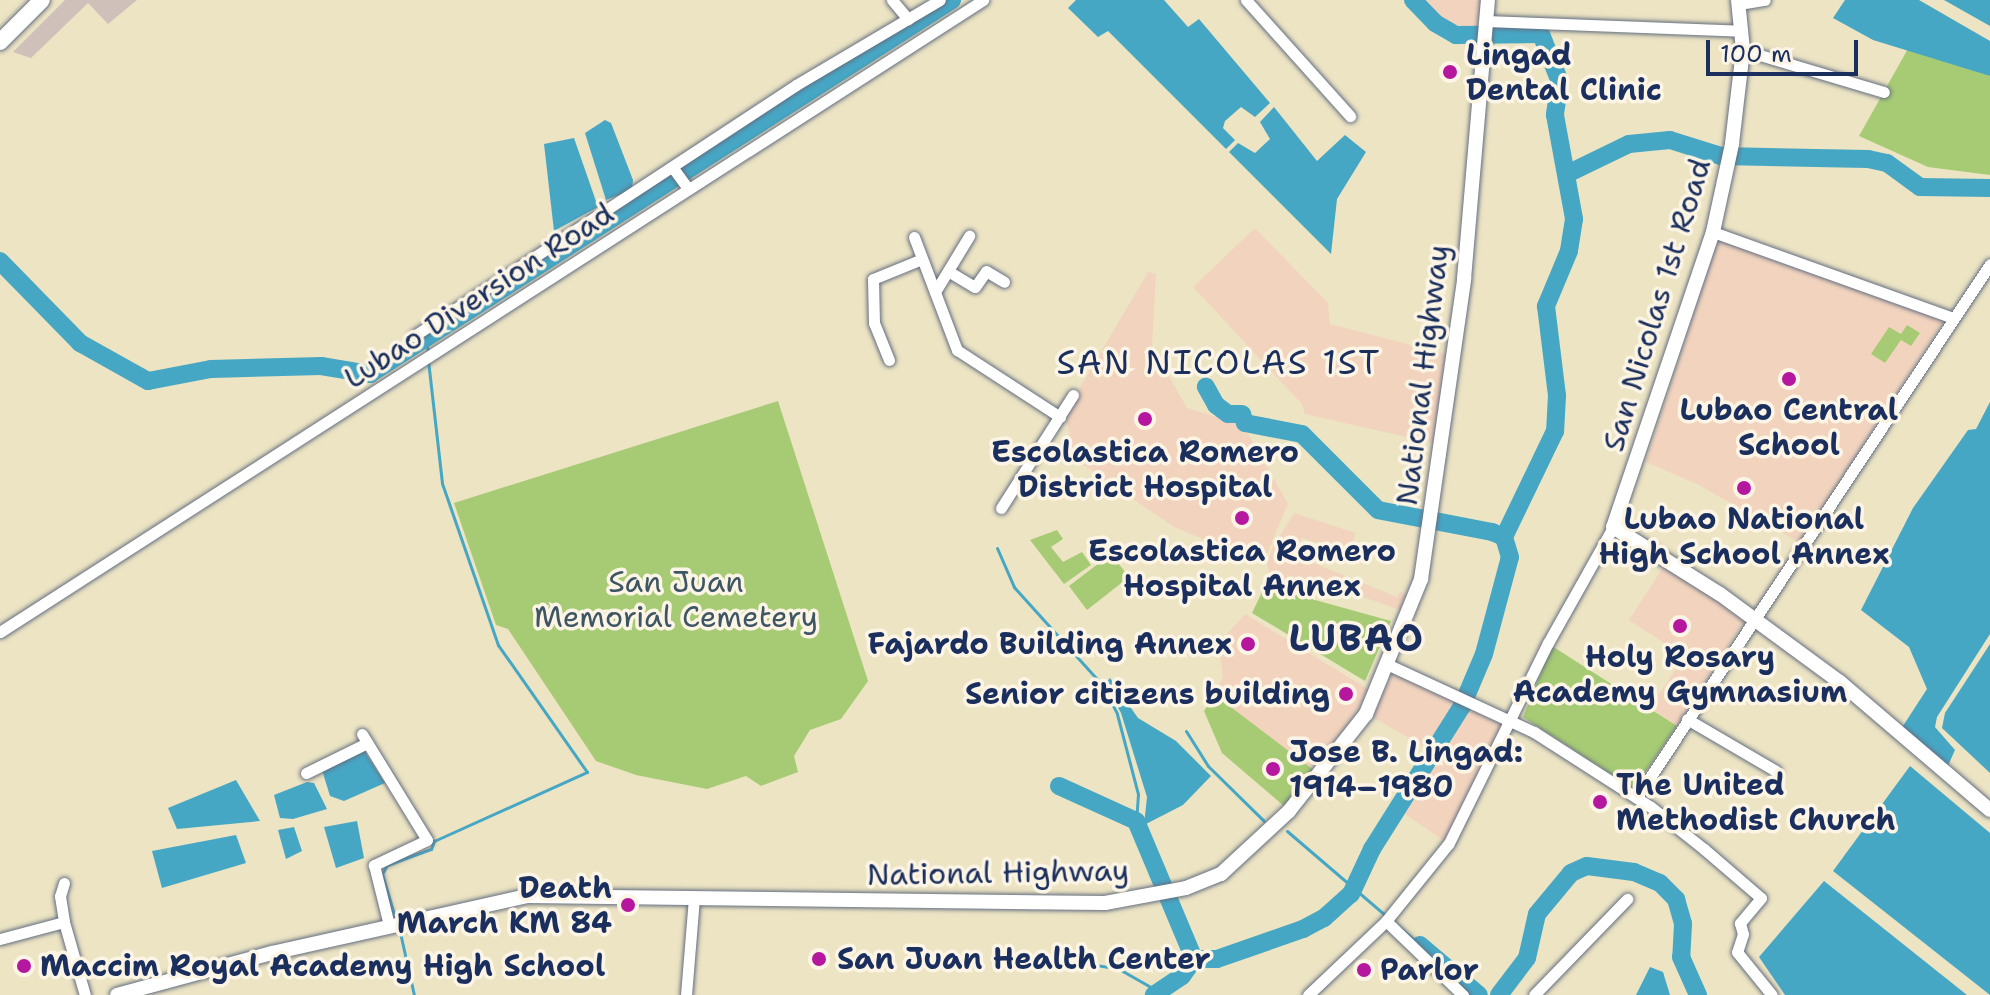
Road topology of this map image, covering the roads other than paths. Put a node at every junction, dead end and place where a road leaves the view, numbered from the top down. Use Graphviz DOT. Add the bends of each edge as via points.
graph roads {
  1 [pos="42,0"];
  2 [pos="892,0"];
  3 [pos="940,0"];
  4 [pos="983,0"];
  5 [pos="1246,0"];
  6 [pos="1488,0"];
  7 [pos="1765,0"];
  8 [pos="1738,2"];
  9 [pos="908,19"];
  10 [pos="1486,23"];
  11 [pos="1741,31"];
  12 [pos="0,42"];
  13 [pos="1743,50"];
  14 [pos="1884,92"];
  15 [pos="1350,116"];
  16 [pos="674,169"];
  17 [pos="686,187"];
  18 [pos="1713,232"];
  19 [pos="969,236"];
  20 [pos="914,237"];
  21 [pos="922,259"];
  22 [pos="1990,264"];
  23 [pos="948,271"];
  24 [pos="1004,282"];
  25 [pos="935,292"];
  26 [pos="1951,317"];
  27 [pos="414,336"];
  28 [pos="889,360"];
  29 [pos="1073,395"];
  30 [pos="1060,417"];
  31 [pos="1001,508"];
  32 [pos="1613,527"];
  33 [pos="1755,619"];
  34 [pos="0,632"];
  35 [pos="1389,665"];
  36 [pos="1687,719"];
  37 [pos="1511,721"];
  38 [pos="1776,771"];
  39 [pos="306,773"];
  40 [pos="1637,797"];
  41 [pos="1990,810"];
  42 [pos="64,883"];
  43 [pos="694,897"];
  44 [pos="1627,899"];
  45 [pos="1390,918"];
  46 [pos="64,922"];
  47 [pos="396,923"];
  48 [pos="0,939"];
  49 [pos="85,995"];
  50 [pos="117,995"];
  51 [pos="686,995"];
  52 [pos="1308,995"];
  53 [pos="1463,995"];
  54 [pos="1534,995"];
  55 [pos="1772,995"];
  1 -- 12 [label="highway"];
  2 -- 9 [label="street"];
  3 -- 9 [label="street"];
  4 -- 17 [label="street, Lubao Diversion Road"];
  5 -- 15 [label="street"];
  6 -- 10 [label="main road, National Highway"];
  7 -- 8 [label="street"];
  8 -- 11 [label="main road, San Nicolas 1st Road"];
  9 -- 16 [label="street"];
  10 -- 11 [label="street"];
  10 -- 35 [label="main road, National Highway" via="1464,279 1429,537 1421,579"];
  11 -- 13 [label="main road, San Nicolas 1st Road"];
  13 -- 14 [label="street"];
  13 -- 18 [label="main road, San Nicolas 1st Road" via="1732,144"];
  16 -- 17 [label="street"];
  16 -- 27 [label="street"];
  17 -- 34 [label="street, Lubao Diversion Road" via="404,375"];
  18 -- 26 [label="street"];
  18 -- 32 [label="main road, San Nicolas 1st Road"];
  19 -- 23 [label="street"];
  20 -- 21 [label="street"];
  21 -- 25 [label="street"];
  21 -- 28 [label="street" via="873,279 874,323"];
  22 -- 26 [label="street" via="1970,300"];
  23 -- 24 [label="street" via="975,287 986,271"];
  23 -- 25 [label="street"];
  25 -- 30 [label="street" via="957,350"];
  26 -- 33 [label="street"];
  29 -- 30 [label="street"];
  30 -- 31 [label="street"];
  32 -- 33 [label="main road"];
  32 -- 37 [label="street"];
  33 -- 36 [label="street"];
  33 -- 41 [label="main road" via="1840,682"];
  35 -- 37 [label="street"];
  35 -- 43 [label="main road, National Highway" via="1366,714 1289,811 1221,874 1186,888 1079,904"];
  36 -- 38 [label="street"];
  36 -- 40 [label="street"];
  37 -- 40 [label="street"];
  37 -- 45 [label="street" via="1449,843"];
  39 -- 47 [label="street" via="365,739 427,840 374,865"];
  40 -- 55 [label="street" via="1761,898 1740,923 1743,934 1737,952"];
  42 -- 46 [label="street"];
  43 -- 47 [label="main road, National Highway" via="528,896"];
  43 -- 51 [label="street"];
  44 -- 54 [label="street"];
  45 -- 52 [label="street"];
  45 -- 53 [label="street"];
  46 -- 48 [label="street"];
  46 -- 49 [label="street"];
  47 -- 50 [label="main road, National Highway"];
}
